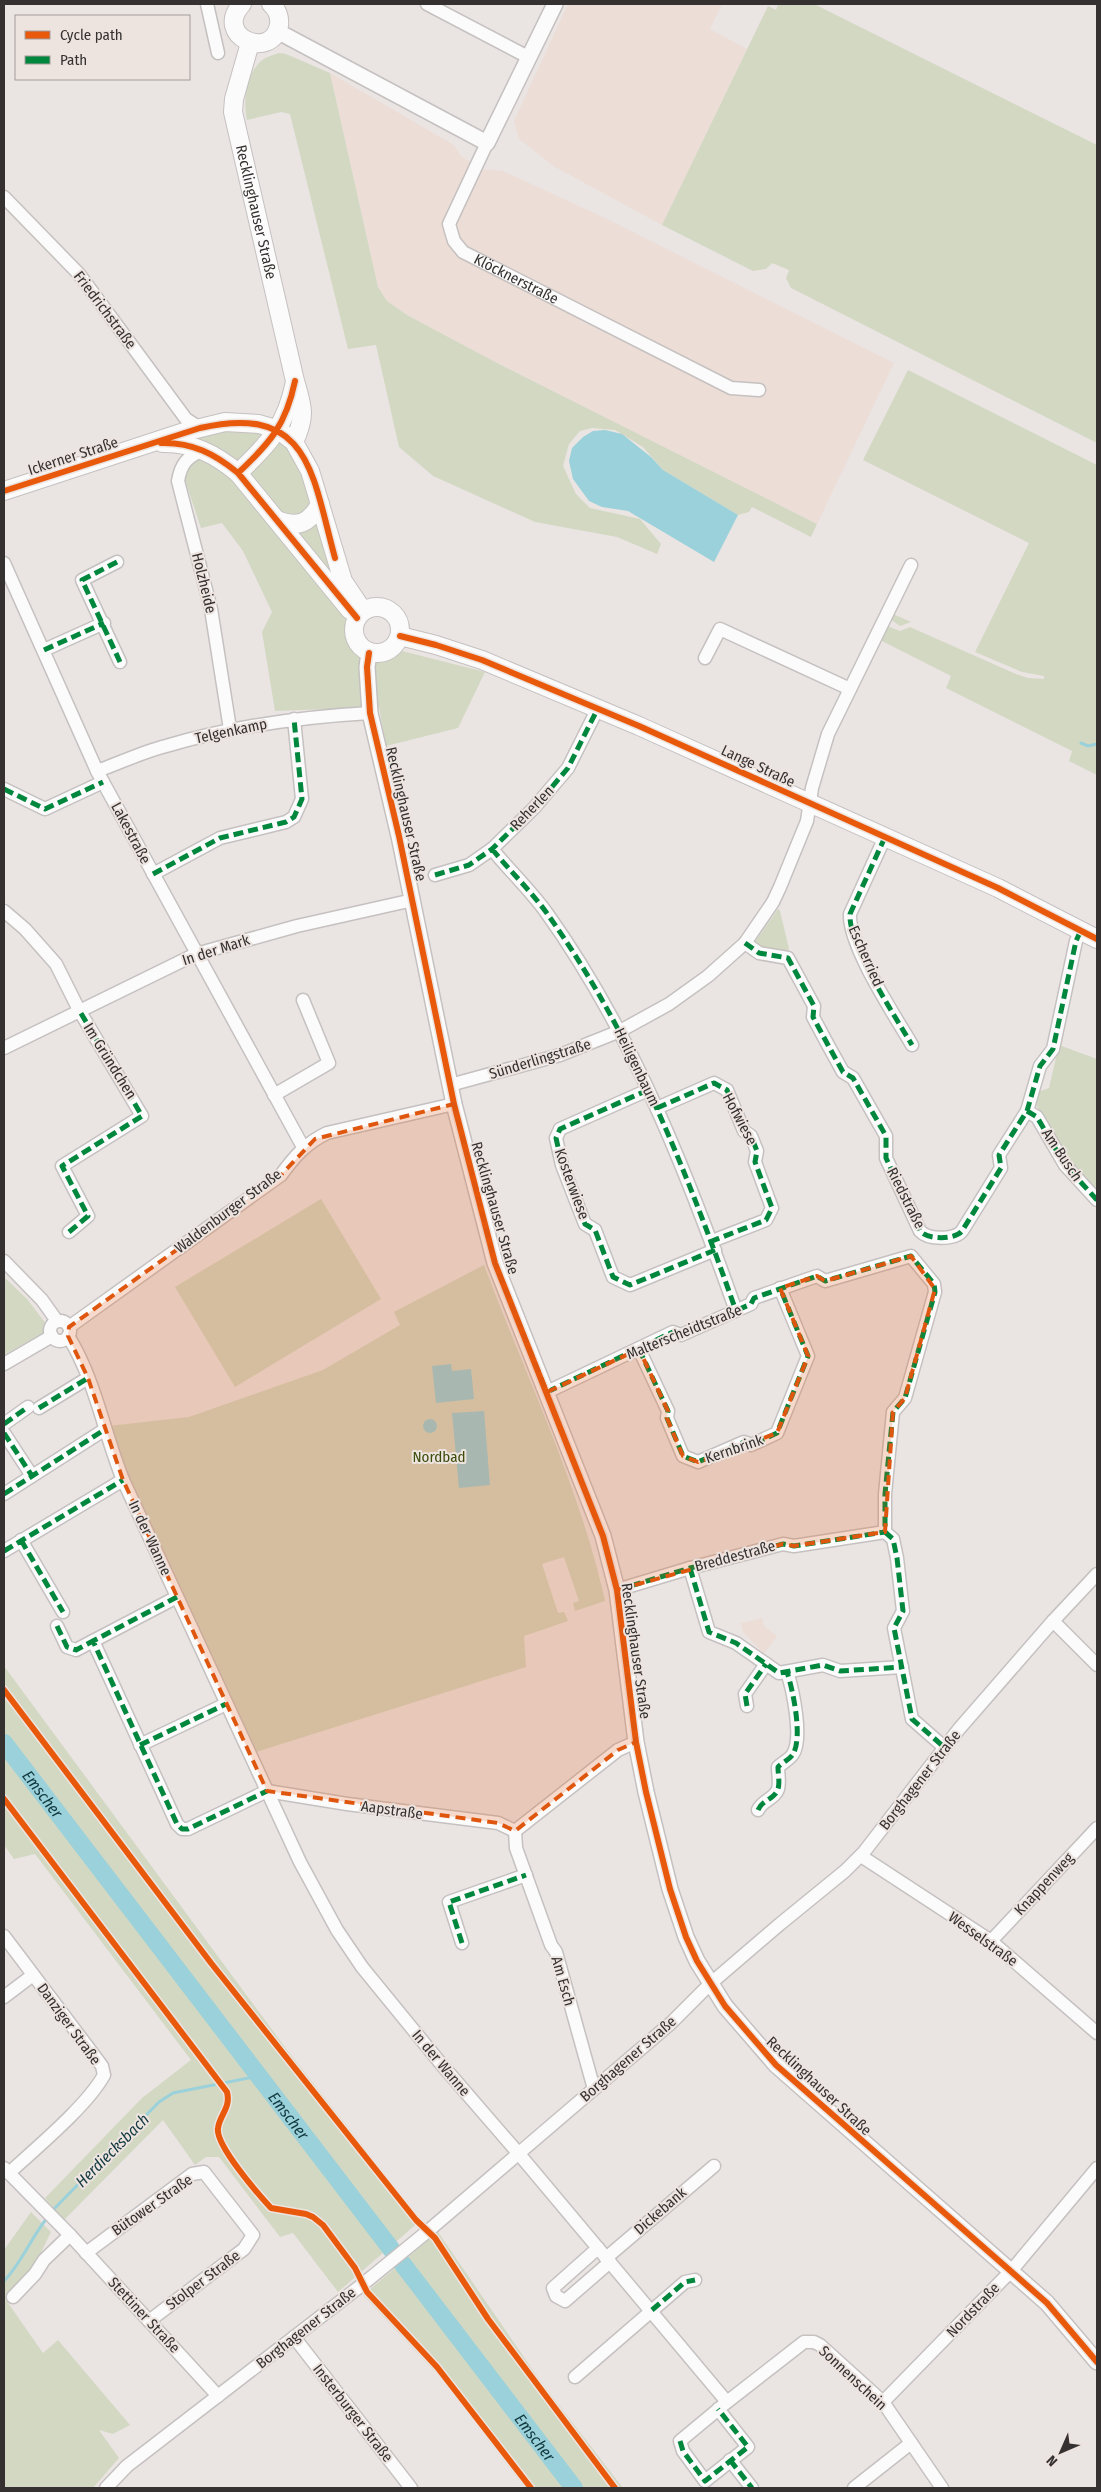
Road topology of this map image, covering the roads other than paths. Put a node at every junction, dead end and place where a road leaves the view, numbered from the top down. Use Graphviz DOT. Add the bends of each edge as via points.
graph roads {
  1 [pos="207,4"];
  2 [pos="241,4"];
  3 [pos="271,4"];
  4 [pos="427,4"];
  5 [pos="555,4"];
  6 [pos="234,24"];
  7 [pos="213,30"];
  8 [pos="277,31"];
  9 [pos="250,43"];
  10 [pos="218,54"];
  11 [pos="528,57"];
  12 [pos="487,143"];
  13 [pos="4,197"];
  14 [pos="295,381"];
  15 [pos="758,390"];
  16 [pos="200,428"];
  17 [pos="279,430"];
  18 [pos="294,442"];
  19 [pos="149,444"];
  20 [pos="202,450"];
  21 [pos="238,473"];
  22 [pos="4,491"];
  23 [pos="320,504"];
  24 [pos="277,520"];
  25 [pos="117,562"];
  26 [pos="4,563"];
  27 [pos="911,565"];
  28 [pos="360,615"];
  29 [pos="104,623"];
  30 [pos="400,636"];
  31 [pos="44,650"];
  32 [pos="369,653"];
  33 [pos="705,658"];
  34 [pos="120,662"];
  35 [pos="850,689"];
  36 [pos="598,708"];
  37 [pos="370,713"];
  38 [pos="294,719"];
  39 [pos="230,729"];
  40 [pos="100,777"];
  41 [pos="4,789"];
  42 [pos="809,803"];
  43 [pos="885,837"];
  44 [pos="492,849"];
  45 [pos="153,874"];
  46 [pos="435,875"];
  47 [pos="413,900"];
  48 [pos="4,912"];
  49 [pos="1081,930"];
  50 [pos="1097,938"];
  51 [pos="745,943"];
  52 [pos="196,954"];
  53 [pos="303,1000"];
  54 [pos="79,1010"];
  55 [pos="620,1031"];
  56 [pos="912,1045"];
  57 [pos="4,1048"];
  58 [pos="450,1085"];
  59 [pos="648,1090"];
  60 [pos="274,1095"];
  61 [pos="454,1104"];
  62 [pos="657,1108"];
  63 [pos="1027,1111"];
  64 [pos="303,1147"];
  65 [pos="1097,1200"];
  66 [pos="69,1232"];
  67 [pos="714,1245"];
  68 [pos="4,1261"];
  69 [pos="780,1288"];
  70 [pos="736,1310"];
  71 [pos="57,1321"];
  72 [pos="69,1331"];
  73 [pos="52,1336"];
  74 [pos="639,1349"];
  75 [pos="6,1363"];
  76 [pos="88,1378"];
  77 [pos="547,1392"];
  78 [pos="4,1424"];
  79 [pos="104,1430"];
  80 [pos="4,1433"];
  81 [pos="32,1476"];
  82 [pos="123,1480"];
  83 [pos="4,1494"];
  84 [pos="885,1532"];
  85 [pos="21,1540"];
  86 [pos="4,1551"];
  87 [pos="690,1568"];
  88 [pos="1097,1574"];
  89 [pos="617,1590"];
  90 [pos="177,1597"];
  91 [pos="63,1612"];
  92 [pos="1053,1621"];
  93 [pos="57,1626"];
  94 [pos="93,1641"];
  95 [pos="766,1664"];
  96 [pos="1097,1665"];
  97 [pos="902,1667"];
  98 [pos="787,1672"];
  99 [pos="226,1704"];
  100 [pos="747,1706"];
  101 [pos="636,1742"];
  102 [pos="140,1745"];
  103 [pos="944,1747"];
  104 [pos="267,1791"];
  105 [pos="758,1810"];
  106 [pos="1097,1828"];
  107 [pos="516,1831"];
  108 [pos="861,1856"];
  109 [pos="526,1875"];
  110 [pos="4,1936"];
  111 [pos="991,1941"];
  112 [pos="462,1943"];
  113 [pos="33,1975"];
  114 [pos="710,1984"];
  115 [pos="4,1997"];
  116 [pos="1097,2033"];
  117 [pos="594,2089"];
  118 [pos="519,2154"];
  119 [pos="714,2166"];
  120 [pos="1097,2168"];
  121 [pos="6,2171"];
  122 [pos="70,2235"];
  123 [pos="253,2235"];
  124 [pos="86,2253"];
  125 [pos="605,2256"];
  126 [pos="1012,2270"];
  127 [pos="695,2280"];
  128 [pos="13,2297"];
  129 [pos="652,2310"];
  130 [pos="149,2321"];
  131 [pos="294,2337"];
  132 [pos="1097,2362"];
  133 [pos="576,2377"];
  134 [pos="218,2396"];
  135 [pos="883,2402"];
  136 [pos="723,2406"];
  137 [pos="911,2443"];
  138 [pos="730,2460"];
  139 [pos="106,2488"];
  140 [pos="411,2488"];
  141 [pos="752,2488"];
  142 [pos="854,2488"];
  143 [pos="942,2488"];
  1 -- 7 [label="street"];
  2 -- 6 [label="main road"];
  3 -- 8 [label="main road" via="279,19"];
  4 -- 11 [label="street"];
  5 -- 11 [label="street"];
  6 -- 7 [label="street"];
  6 -- 9 [label="main road" via="240,36"];
  7 -- 10 [label="street"];
  8 -- 9 [label="main road" via="266,42"];
  8 -- 12 [label="street"];
  9 -- 14 [label="main road, Recklinghauser Straße" via="234,99 234,112"];
  11 -- 12 [label="street"];
  12 -- 15 [label="street, Klöcknerstraße" via="449,224 454,241 463,252 732,388"];
  13 -- 16 [label="street, Friedrichstraße" via="79,274 186,419"];
  14 -- 17 [label="main road, Recklinghauser Straße" via="290,406"];
  14 -- 18 [label="main road, Recklinghauser Straße" via="304,409"];
  16 -- 17 [label="main road, Ickerner Straße" via="235,421"];
  16 -- 19 [label="main road, Ickerner Straße"];
  17 -- 18 [label="main road"];
  17 -- 21 [label="main road, Recklinghauser Straße"];
  18 -- 23 [label="main road" via="310,471"];
  19 -- 20 [label="main road, Ickerner Straße" via="173,443"];
  19 -- 22 [label="main road, Ickerner Straße"];
  20 -- 21 [label="main road, Ickerner Straße" via="220,458"];
  20 -- 39 [label="street, Holzheide" via="181,466 178,481 212,609"];
  21 -- 24 [label="main road"];
  23 -- 24 [label="main road" via="308,521 301,525 293,526"];
  23 -- 28 [label="main road" via="343,581"];
  24 -- 28 [label="main road"];
  25 -- 29 [label="street" via="82,580"];
  26 -- 31 [label="street, Lakestraße"];
  27 -- 35 [label="street, Lange Straße"];
  28 -- 30 [label="main road" via="376,607 390,611 399,622"];
  28 -- 32 [label="main road" via="354,625 355,639"];
  29 -- 31 [label="street"];
  29 -- 34 [label="street"];
  30 -- 32 [label="main road" via="388,652"];
  30 -- 36 [label="main road, Lange Straße" via="482,660"];
  31 -- 40 [label="street, Lakestraße"];
  32 -- 37 [label="street, Recklinghauser Straße"];
  33 -- 35 [label="street" via="720,630"];
  35 -- 42 [label="street, Lange Straße" via="828,734"];
  36 -- 42 [label="main road, Lange Straße"];
  36 -- 44 [label="street, Reherlen" via="568,768 551,790"];
  37 -- 38 [label="street, Telgenkamp"];
  37 -- 47 [label="street, Recklinghauser Straße"];
  38 -- 39 [label="street, Telgenkamp"];
  38 -- 45 [label="street" via="302,800 294,817 286,822 220,838"];
  39 -- 40 [label="street, Telgenkamp" via="164,746"];
  40 -- 41 [label="street, Telgenkamp" via="45,810"];
  40 -- 45 [label="street, Lakestraße"];
  42 -- 43 [label="main road, Lange Straße"];
  42 -- 51 [label="street, Sünderlingstraße" via="806,821 774,902"];
  43 -- 49 [label="main road, Lange Straße"];
  43 -- 56 [label="street, Escherried" via="850,914 849,925 867,965"];
  44 -- 46 [label="street, Reherlen" via="469,865"];
  44 -- 55 [label="street, Heiligenbaum" via="545,911"];
  45 -- 52 [label="street, Lakestraße"];
  47 -- 52 [label="street, In der Mark" via="297,926"];
  47 -- 58 [label="street, Recklinghauser Straße"];
  48 -- 54 [label="street" via="25,929 56,964"];
  49 -- 50 [label="main road, Lange Straße"];
  49 -- 63 [label="street, Riedstraße" via="1053,1049 1040,1066"];
  51 -- 55 [label="street, Sünderlingstraße" via="708,976 669,1004"];
  51 -- 63 [label="street, Riedstraße" via="759,953 788,958 814,1006 813,1018 831,1051 843,1072 853,1078 886,1136 886,1158 923,1234 953,1237 962,1231 1001,1168 999,1155"];
  52 -- 54 [label="street, In der Mark"];
  52 -- 60 [label="street, Lakestraße"];
  53 -- 60 [label="street" via="329,1063"];
  54 -- 57 [label="street, In der Mark"];
  54 -- 66 [label="street, Im Gründchen" via="142,1116 62,1166 88,1216"];
  55 -- 58 [label="street, Sünderlingstraße" via="560,1056"];
  55 -- 59 [label="street, Heiligenbaum"];
  58 -- 61 [label="street, Recklinghauser Straße"];
  59 -- 62 [label="street, Heiligenbaum"];
  59 -- 67 [label="street, Kosterwiese" via="560,1129 556,1138 562,1165 585,1224 595,1230 613,1278 630,1286"];
  60 -- 64 [label="street, Lakestraße"];
  61 -- 64 [label="street, Waldenburger Straße" via="327,1133"];
  61 -- 77 [label="street, Recklinghauser Straße" via="495,1263"];
  62 -- 67 [label="street, Heiligenbaum"];
  62 -- 67 [label="street, Hofwiese" via="714,1083 727,1090 757,1151 755,1162 772,1208 766,1220"];
  63 -- 65 [label="street, Am Busch" via="1037,1117 1066,1164"];
  64 -- 72 [label="street, Waldenburger Straße" via="280,1175"];
  67 -- 70 [label="street, Heiligenbaum"];
  68 -- 71 [label="street" via="30,1286"];
  69 -- 70 [label="street, Malterscheidtstraße" via="754,1298 751,1304"];
  69 -- 74 [label="street, Kernbrink" via="808,1356 777,1433 751,1445 744,1442 698,1462 683,1456 667,1418 668,1411"];
  69 -- 84 [label="street, Malterscheidtstraße" via="817,1276 825,1281 905,1256 914,1259 934,1284 935,1292 905,1398 893,1412 885,1494"];
  70 -- 74 [label="street, Malterscheidtstraße" via="681,1335 673,1332"];
  71 -- 72 [label="street" via="65,1322"];
  71 -- 73 [label="street" via="51,1328"];
  72 -- 73 [label="street" via="62,1340"];
  72 -- 76 [label="street, In der Wanne"];
  73 -- 75 [label="street"];
  74 -- 77 [label="street, Malterscheidtstraße"];
  76 -- 78 [label="street"];
  76 -- 79 [label="street, In der Wanne"];
  77 -- 89 [label="street, Recklinghauser Straße" via="596,1513"];
  79 -- 81 [label="street"];
  79 -- 82 [label="street, In der Wanne"];
  80 -- 81 [label="street"];
  81 -- 83 [label="street"];
  82 -- 85 [label="street"];
  82 -- 90 [label="street, In der Wanne"];
  84 -- 87 [label="street, Breddestraße" via="794,1546 783,1544"];
  84 -- 97 [label="street" via="893,1539 903,1611 894,1628"];
  85 -- 86 [label="street"];
  85 -- 91 [label="street"];
  87 -- 89 [label="street, Breddestraße"];
  87 -- 95 [label="street" via="709,1632 736,1643"];
  88 -- 92 [label="street, Borghagener Straße"];
  89 -- 101 [label="street, Recklinghauser Straße"];
  90 -- 94 [label="street"];
  90 -- 99 [label="street, In der Wanne"];
  92 -- 96 [label="street"];
  92 -- 103 [label="street, Borghagener Straße"];
  93 -- 94 [label="street" via="67,1647 76,1650"];
  94 -- 102 [label="street"];
  95 -- 98 [label="street" via="779,1673"];
  95 -- 100 [label="street" via="745,1694"];
  97 -- 98 [label="street" via="840,1671 823,1665"];
  97 -- 103 [label="street" via="912,1719"];
  98 -- 105 [label="street" via="797,1732 793,1754 778,1767 775,1794 760,1804"];
  99 -- 102 [label="street"];
  99 -- 104 [label="street, In der Wanne"];
  101 -- 107 [label="street" via="618,1750"];
  101 -- 114 [label="street, Recklinghauser Straße" via="670,1889 686,1937"];
  102 -- 104 [label="street" via="182,1829"];
  103 -- 108 [label="street, Borghagener Straße"];
  104 -- 107 [label="street, Aapstraße" via="498,1823"];
  104 -- 118 [label="street, In der Wanne" via="337,1930 442,2065"];
  106 -- 111 [label="street, Knappenweg"];
  107 -- 109 [label="street, Am Esch" via="516,1848"];
  108 -- 111 [label="street, Wesselstraße"];
  108 -- 114 [label="street, Borghagener Straße"];
  109 -- 112 [label="street" via="449,1902"];
  109 -- 117 [label="street, Am Esch" via="556,1952"];
  110 -- 113 [label="street, Danziger Straße"];
  111 -- 116 [label="street, Wesselstraße"];
  113 -- 115 [label="street"];
  113 -- 121 [label="street, Danziger Straße" via="102,2066 104,2075 64,2121"];
  114 -- 117 [label="street, Borghagener Straße"];
  114 -- 126 [label="street, Recklinghauser Straße" via="758,2047 794,2083"];
  117 -- 118 [label="street, Borghagener Straße"];
  118 -- 125 [label="street, In der Wanne"];
  118 -- 131 [label="street, Borghagener Straße" via="381,2270"];
  119 -- 125 [label="street, Dickebank"];
  120 -- 126 [label="street, Nordstraße"];
  121 -- 122 [label="street, Stettiner Straße"];
  122 -- 124 [label="street, Stettiner Straße"];
  122 -- 128 [label="street"];
  123 -- 124 [label="street, Bütower Straße" via="204,2172 192,2174"];
  123 -- 130 [label="street, Stolper Straße" via="244,2249"];
  124 -- 130 [label="street, Stettiner Straße"];
  125 -- 129 [label="street, In der Wanne"];
  126 -- 132 [label="street, Recklinghauser Straße" via="1066,2322"];
  126 -- 135 [label="street, Nordstraße"];
  127 -- 129 [label="street" via="685,2282"];
  129 -- 133 [label="street"];
  129 -- 136 [label="street, In der Wanne"];
  130 -- 134 [label="street, Stettiner Straße"];
  131 -- 134 [label="street, Borghagener Straße"];
  131 -- 140 [label="street, Insterburger Straße"];
  134 -- 139 [label="street, Borghagener Straße" via="127,2466"];
  135 -- 136 [label="street, Sonnenschein" via="820,2345 804,2342"];
  135 -- 137 [label="street, Sonnenschein"];
  136 -- 138 [label="street, Sonnenschein" via="748,2447"];
  136 -- 138 [label="street, Sonnenschein" via="680,2441 683,2451 705,2481"];
  137 -- 142 [label="street"];
  137 -- 143 [label="street, Sonnenschein"];
  138 -- 141 [label="street"];
}
